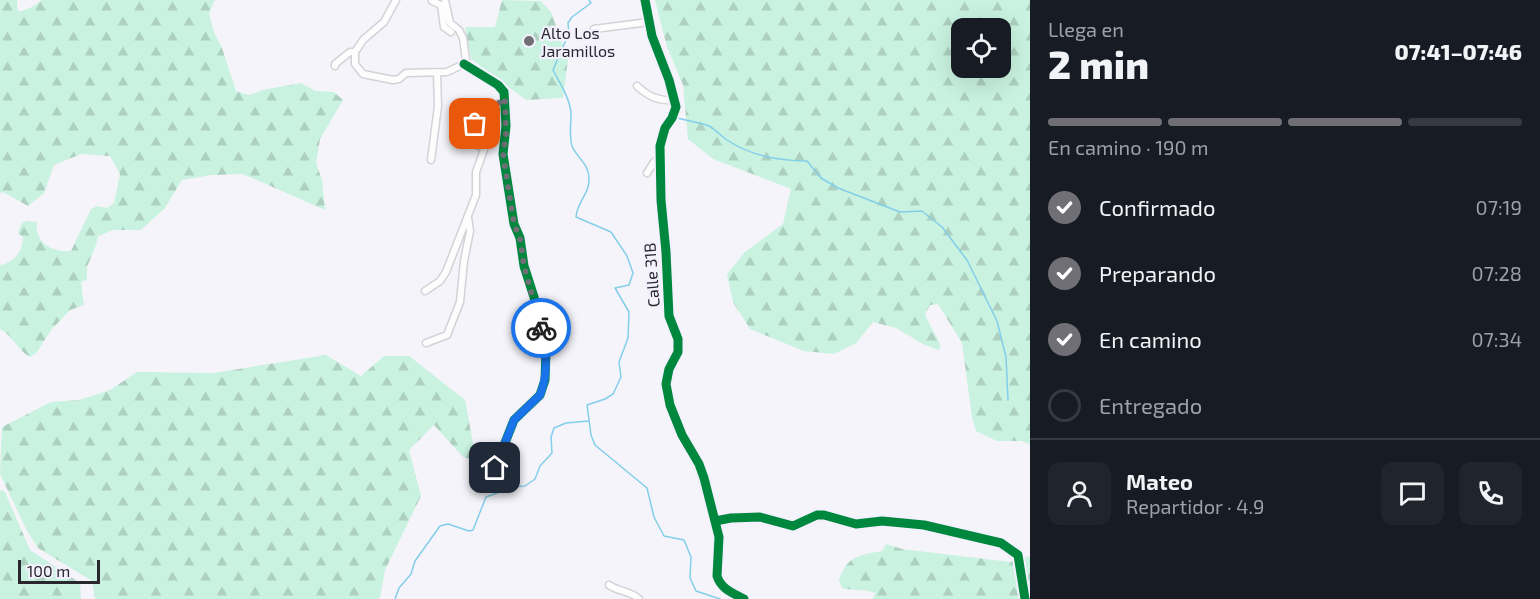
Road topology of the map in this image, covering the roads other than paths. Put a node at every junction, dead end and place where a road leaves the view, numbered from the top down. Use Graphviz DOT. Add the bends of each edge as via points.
graph roads {
  1 [pos="396,0"];
  2 [pos="432,0"];
  3 [pos="445,0"];
  4 [pos="645,0"];
  5 [pos="649,22"];
  6 [pos="594,29"];
  7 [pos="451,32"];
  8 [pos="355,52"];
  9 [pos="464,64"];
  10 [pos="335,66"];
  11 [pos="437,73"];
  12 [pos="637,86"];
  13 [pos="505,98"];
  14 [pos="675,101"];
  15 [pos="495,107"];
  16 [pos="478,146"];
  17 [pos="431,160"];
  18 [pos="660,160"];
  19 [pos="647,173"];
  20 [pos="468,218"];
  21 [pos="424,291"];
  22 [pos="426,343"];
  23 [pos="495,468"];
  24 [pos="715,521"];
  25 [pos="609,585"];
  26 [pos="639,599"];
  27 [pos="744,599"];
  28 [pos="1025,599"];
  1 -- 8 [label="street" via="384,22"];
  2 -- 7 [label="street" via="441,5 444,27"];
  3 -- 9 [label="street" via="450,23 463,38"];
  4 -- 5 [label="street"];
  5 -- 6 [label="street"];
  5 -- 14 [label="street"];
  8 -- 10 [label="street"];
  8 -- 11 [label="street" via="355,64 366,75 393,80 406,73"];
  9 -- 11 [label="street"];
  9 -- 13 [label="street" via="498,85"];
  11 -- 17 [label="street" via="438,106"];
  12 -- 14 [label="street" via="648,96"];
  13 -- 15 [label="street"];
  13 -- 23 [label="street" via="503,154 514,224 546,351 546,374 540,395 514,420"];
  14 -- 18 [label="street, Calle 31B" via="672,118 661,139"];
  15 -- 16 [label="street" via="458,135 480,143"];
  15 -- 20 [label="street" via="493,131 476,172 476,195"];
  18 -- 19 [label="street"];
  18 -- 24 [label="street, Calle 31B" via="669,316 678,339 678,352 666,384 682,435 699,464"];
  20 -- 21 [label="street" via="446,272"];
  20 -- 22 [label="street" via="470,231 460,302 447,335"];
  24 -- 27 [label="street, Calle 31B" via="719,582"];
  24 -- 28 [label="street" via="759,517 793,526 825,515 856,524 882,521 924,525 1001,543 1018,555"];
  25 -- 26 [label="street"];
}
